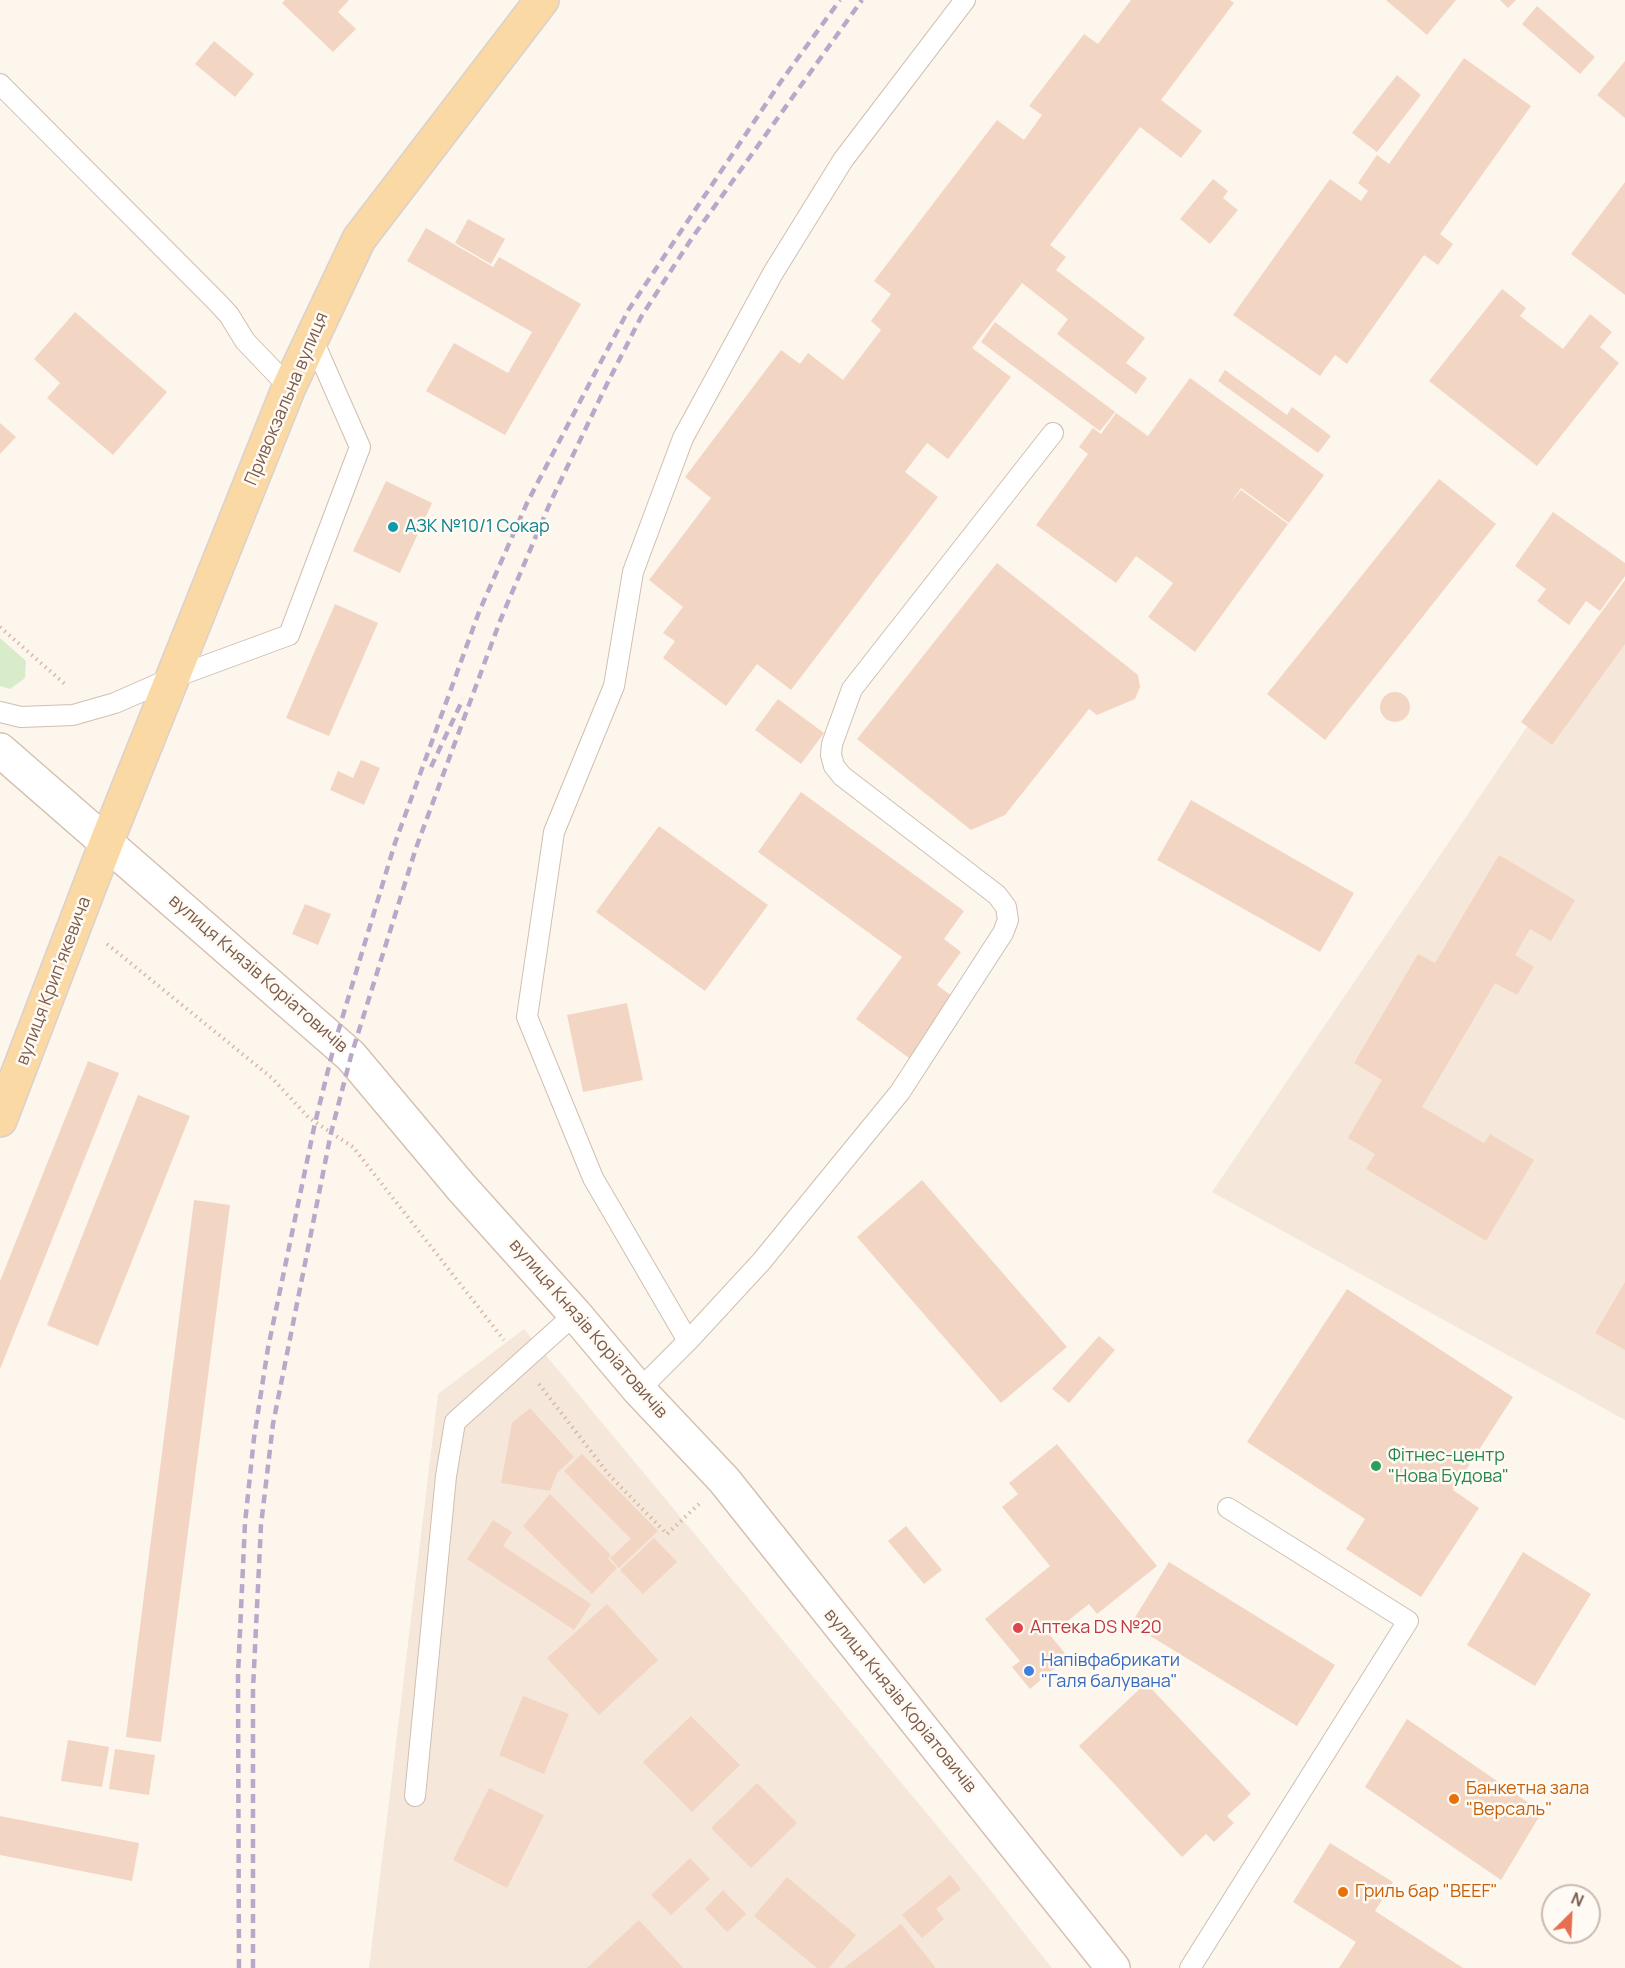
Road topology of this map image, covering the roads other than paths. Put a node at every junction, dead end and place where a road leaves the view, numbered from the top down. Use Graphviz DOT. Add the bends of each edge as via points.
graph roads {
  1 [pos="542,0"];
  2 [pos="965,0"];
  3 [pos="0,84"];
  4 [pos="312,338"];
  5 [pos="289,387"];
  6 [pos="1053,433"];
  7 [pos="172,678"];
  8 [pos="0,712"];
  9 [pos="0,750"];
  10 [pos="107,841"];
  11 [pos="0,1120"];
  12 [pos="575,1314"];
  13 [pos="688,1341"];
  14 [pos="639,1390"];
  15 [pos="1228,1508"];
  16 [pos="415,1796"];
  17 [pos="1113,1968"];
  18 [pos="1191,1968"];
  1 -- 4 [label="main road, Привокзальна вулиця" via="359,239"];
  2 -- 13 [label="lane" via="843,160 773,273 683,438 633,572 614,686 554,832 527,1017 593,1178"];
  3 -- 5 [label="lane" via="229,315 245,341"];
  4 -- 5 [label="main road, Привокзальна вулиця"];
  4 -- 7 [label="lane" via="360,447 290,635"];
  5 -- 7 [label="main road, Привокзальна вулиця"];
  6 -- 13 [label="lane" via="852,689 832,744 834,766 842,776 997,895 1006,907 1008,920 1003,933 900,1092 761,1262"];
  7 -- 8 [label="lane" via="116,703 73,715 21,717"];
  7 -- 10 [label="main road, Привокзальна вулиця"];
  9 -- 10 [label="main road, вулиця Князів Коріатовичів"];
  10 -- 11 [label="main road, вулиця Крипʼякевича"];
  10 -- 12 [label="main road, вулиця Князів Коріатовичів" via="351,1056"];
  12 -- 14 [label="main road, вулиця Князів Коріатовичів"];
  12 -- 16 [label="lane" via="455,1422 446,1476"];
  13 -- 14 [label="lane"];
  14 -- 17 [label="main road, вулиця Князів Коріатовичів" via="724,1480"];
  15 -- 18 [label="lane" via="1408,1621"];
}
